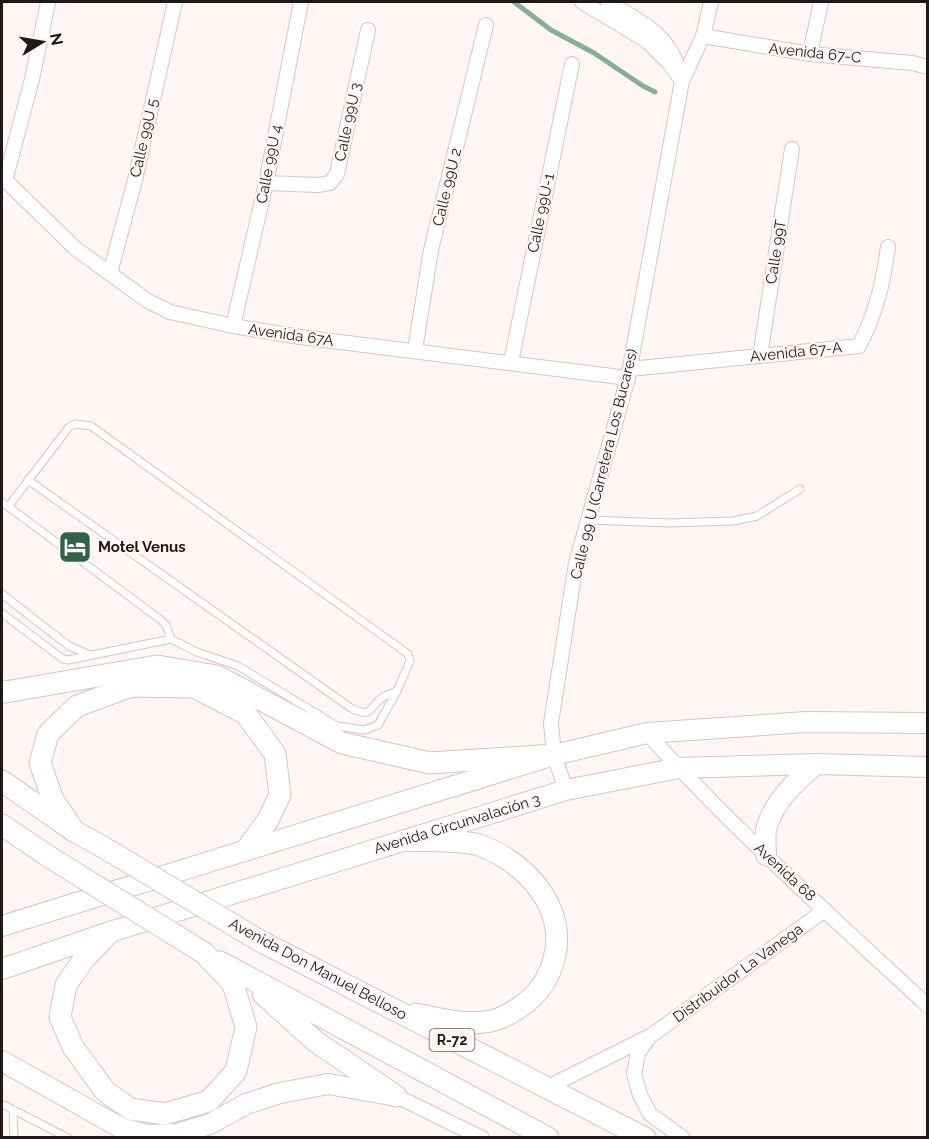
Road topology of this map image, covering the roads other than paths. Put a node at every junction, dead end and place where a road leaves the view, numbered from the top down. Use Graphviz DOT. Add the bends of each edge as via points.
graph roads {
  1 [pos="48,2"];
  2 [pos="175,2"];
  3 [pos="301,2"];
  4 [pos="582,2"];
  5 [pos="608,2"];
  6 [pos="711,2"];
  7 [pos="820,2"];
  8 [pos="486,25"];
  9 [pos="368,30"];
  10 [pos="703,36"];
  11 [pos="810,54"];
  12 [pos="572,64"];
  13 [pos="927,67"];
  14 [pos="682,81"];
  15 [pos="792,149"];
  16 [pos="3,179"];
  17 [pos="266,183"];
  18 [pos="888,247"];
  19 [pos="110,273"];
  20 [pos="234,326"];
  21 [pos="415,351"];
  22 [pos="760,356"];
  23 [pos="511,362"];
  24 [pos="629,373"];
  25 [pos="28,480"];
  26 [pos="800,489"];
  27 [pos="5,504"];
  28 [pos="588,520"];
  29 [pos="2,594"];
  30 [pos="2,613"];
  31 [pos="171,639"];
  32 [pos="92,656"];
  33 [pos="2,691"];
  34 [pos="397,691"];
  35 [pos="924,724"];
  36 [pos="647,733"];
  37 [pos="554,755"];
  38 [pos="817,764"];
  39 [pos="926,767"];
  40 [pos="679,768"];
  41 [pos="2,782"];
  42 [pos="566,790"];
  43 [pos="2,825"];
  44 [pos="74,831"];
  45 [pos="406,840"];
  46 [pos="246,850"];
  47 [pos="766,855"];
  48 [pos="825,910"];
  49 [pos="2,926"];
  50 [pos="110,932"];
  51 [pos="204,953"];
  52 [pos="2,969"];
  53 [pos="238,972"];
  54 [pos="927,1006"];
  55 [pos="394,1010"];
  56 [pos="652,1035"];
  57 [pos="2,1061"];
  58 [pos="546,1088"];
  59 [pos="396,1096"];
  60 [pos="2,1104"];
  61 [pos="13,1110"];
  62 [pos="14,1137"];
  63 [pos="68,1137"];
  64 [pos="482,1137"];
  65 [pos="548,1137"];
  66 [pos="645,1137"];
  67 [pos="683,1137"];
  1 -- 16 [label="street" via="32,79"];
  2 -- 19 [label="street, Calle 99U 5"];
  3 -- 17 [label="street, Calle 99U 4"];
  4 -- 14 [label="street" via="647,41"];
  5 -- 14 [label="street" via="668,44"];
  6 -- 10 [label="street, Calle 99 U (Carretera Los Bucares)"];
  7 -- 11 [label="street"];
  8 -- 21 [label="street, Calle 99U 2" via="431,250"];
  9 -- 17 [label="street, Calle 99U 3" via="337,174 330,183 318,185"];
  10 -- 11 [label="street, Avenida 67-C"];
  10 -- 14 [label="street, Calle 99 U (Carretera Los Bucares)"];
  11 -- 13 [label="street, Avenida 67-C"];
  12 -- 23 [label="street, Calle 99U-1"];
  14 -- 24 [label="street, Calle 99 U (Carretera Los Bucares)"];
  15 -- 22 [label="street, Calle 99T"];
  16 -- 19 [label="street, Avenida 67A" via="76,249"];
  17 -- 20 [label="street, Calle 99U 4"];
  18 -- 22 [label="street, Avenida 67-A" via="880,297 859,346"];
  19 -- 20 [label="street, Avenida 67A" via="170,312"];
  20 -- 21 [label="street, Avenida 67A"];
  21 -- 23 [label="street, Avenida 67A"];
  22 -- 24 [label="street, Avenida 67-A"];
  23 -- 24 [label="street, Avenida 67A"];
  24 -- 28 [label="street, Calle 99 U (Carretera Los Bucares)"];
  25 -- 27 [label="lane"];
  25 -- 34 [label="lane" via="351,708 370,712 382,698"];
  25 -- 34 [label="lane" via="69,427 91,426 408,654 410,661"];
  26 -- 28 [label="lane" via="757,516 733,521"];
  27 -- 31 [label="lane" via="161,620"];
  28 -- 37 [label="street, Calle 99 U (Carretera Los Bucares)" via="576,563 551,723"];
  29 -- 32 [label="lane" via="69,646"];
  30 -- 32 [label="lane" via="63,659"];
  31 -- 32 [label="lane"];
  31 -- 34 [label="lane" via="238,666 336,726 364,730 378,725"];
  33 -- 37 [label="main road" via="158,666 217,676 342,743 430,763"];
  35 -- 36 [label="main road" via="806,722"];
  36 -- 37 [label="main road"];
  36 -- 40 [label="street, Avenida 68"];
  37 -- 42 [label="street, Calle 99 U (Carretera Los Bucares)"];
  37 -- 46 [label="main road"];
  38 -- 39 [label="main road, Avenida Circunvalación 3"];
  38 -- 40 [label="main road, Avenida Circunvalación 3"];
  38 -- 47 [label="main road" via="798,778 781,799 766,827"];
  40 -- 42 [label="main road, Avenida Circunvalación 3"];
  40 -- 47 [label="street, Avenida 68"];
  41 -- 44 [label="main road, Avenida Don Manuel Belloso / R-72"];
  42 -- 45 [label="main road, Avenida Circunvalación 3"];
  43 -- 51 [label="main road, R-72, bridge"];
  44 -- 46 [label="main road" via="53,800 40,763 48,734 77,706 132,686 194,687 246,714 275,754 280,795"];
  44 -- 55 [label="main road, Avenida Don Manuel Belloso / R-72, bridge" via="260,941"];
  45 -- 50 [label="main road, Avenida Circunvalación 3"];
  45 -- 55 [label="main road" via="477,844 512,861 538,886 554,916 558,944 551,970 537,993 517,1010 486,1022 464,1023"];
  46 -- 49 [label="main road"];
  47 -- 48 [label="street, Avenida 68"];
  48 -- 54 [label="street, Avenida 68"];
  48 -- 56 [label="street, Distribuidor La Vanega"];
  50 -- 51 [label="main road" via="84,958 66,985 60,1017 72,1047 105,1091 130,1109 165,1114 209,1101 236,1071 246,1027 232,984"];
  50 -- 52 [label="main road, Avenida Circunvalación 3"];
  51 -- 53 [label="main road, R-72"];
  53 -- 59 [label="main road, R-72" via="315,1041"];
  53 -- 65 [label="main road, R-72"];
  55 -- 58 [label="main road, Avenida Don Manuel Belloso / R-72"];
  56 -- 58 [label="street, Distribuidor La Vanega"];
  56 -- 67 [label="street, Distribuidor La Vanega" via="638,1053 634,1074 637,1085 650,1114"];
  57 -- 59 [label="main road" via="121,1128 147,1135 176,1134 210,1124 246,1104 327,1084"];
  58 -- 66 [label="main road, Avenida Don Manuel Belloso / R-72"];
  59 -- 64 [label="street, R-72"];
  60 -- 61 [label="lane"];
  61 -- 62 [label="lane"];
  61 -- 63 [label="lane"];
}
